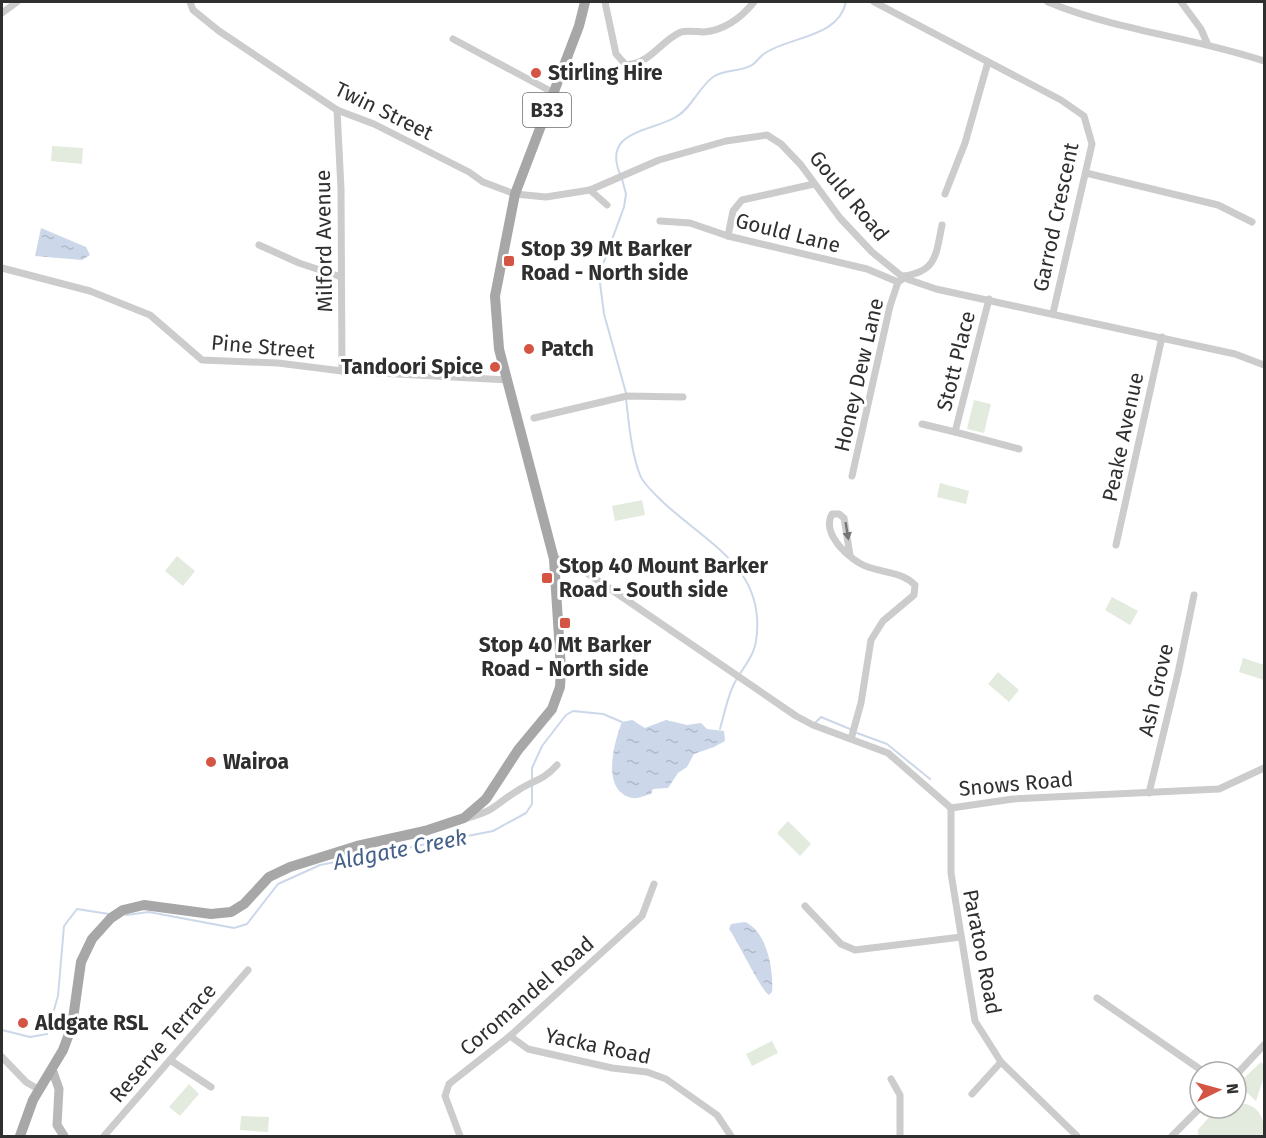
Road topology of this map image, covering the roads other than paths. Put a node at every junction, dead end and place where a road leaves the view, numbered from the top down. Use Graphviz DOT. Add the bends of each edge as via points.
graph roads {
  1 [pos="17,2"];
  2 [pos="190,2"];
  3 [pos="585,2"];
  4 [pos="605,2"];
  5 [pos="753,2"];
  6 [pos="874,2"];
  7 [pos="1048,2"];
  8 [pos="1181,2"];
  9 [pos="2,13"];
  10 [pos="453,39"];
  11 [pos="1207,43"];
  12 [pos="1264,61"];
  13 [pos="988,62"];
  14 [pos="554,93"];
  15 [pos="337,110"];
  16 [pos="1086,173"];
  17 [pos="814,184"];
  18 [pos="590,190"];
  19 [pos="515,194"];
  20 [pos="945,194"];
  21 [pos="607,206"];
  22 [pos="660,221"];
  23 [pos="1252,222"];
  24 [pos="942,225"];
  25 [pos="728,236"];
  26 [pos="259,244"];
  27 [pos="2,268"];
  28 [pos="341,277"];
  29 [pos="901,279"];
  30 [pos="989,299"];
  31 [pos="1053,313"];
  32 [pos="1162,337"];
  33 [pos="1264,364"];
  34 [pos="342,371"];
  35 [pos="508,380"];
  36 [pos="683,397"];
  37 [pos="534,418"];
  38 [pos="922,424"];
  39 [pos="955,432"];
  40 [pos="1019,449"];
  41 [pos="852,476"];
  42 [pos="1116,545"];
  43 [pos="850,555"];
  44 [pos="554,559"];
  45 [pos="1194,595"];
  46 [pos="851,739"];
  47 [pos="557,765"];
  48 [pos="1264,768"];
  49 [pos="1149,793"];
  50 [pos="951,808"];
  51 [pos="464,818"];
  52 [pos="654,884"];
  53 [pos="805,906"];
  54 [pos="961,937"];
  55 [pos="248,970"];
  56 [pos="1097,998"];
  57 [pos="510,1036"];
  58 [pos="1264,1045"];
  59 [pos="2,1057"];
  60 [pos="170,1060"];
  61 [pos="1188,1061"];
  62 [pos="1001,1062"];
  63 [pos="1248,1066"];
  64 [pos="52,1069"];
  65 [pos="891,1079"];
  66 [pos="212,1087"];
  67 [pos="39,1089"];
  68 [pos="972,1094"];
  69 [pos="1188,1120"];
  70 [pos="20,1137"];
  71 [pos="64,1137"];
  72 [pos="104,1137"];
  73 [pos="460,1137"];
  74 [pos="731,1137"];
  75 [pos="900,1137"];
  76 [pos="1077,1137"];
  77 [pos="1172,1137"];
  1 -- 9 [label="street"];
  2 -- 15 [label="street, Twin Street" via="193,10 219,31"];
  3 -- 14 [label="main road, B33"];
  4 -- 5 [label="street" via="616,54 626,65 637,64 681,32 707,32 728,26"];
  6 -- 13 [label="street, Garrod Crescent"];
  7 -- 11 [label="street" via="1151,33"];
  8 -- 11 [label="street"];
  10 -- 14 [label="street"];
  11 -- 12 [label="street"];
  13 -- 16 [label="street, Garrod Crescent" via="1084,116 1092,144"];
  13 -- 20 [label="street" via="965,143"];
  14 -- 19 [label="main road, B33"];
  15 -- 19 [label="street, Twin Street" via="374,124 483,182"];
  15 -- 28 [label="street, Milford Avenue"];
  16 -- 23 [label="street" via="1218,205"];
  16 -- 31 [label="street, Garrod Crescent"];
  17 -- 18 [label="street, Gould Road" via="782,144 767,135 659,160"];
  17 -- 25 [label="street" via="742,200 733,211"];
  17 -- 29 [label="street, Gould Road" via="840,219"];
  18 -- 19 [label="street, Gould Road" via="546,197"];
  18 -- 21 [label="street"];
  19 -- 35 [label="main road, B33" via="495,296 496,334"];
  22 -- 25 [label="street, Gould Lane" via="690,223"];
  24 -- 29 [label="street" via="933,262 925,271"];
  25 -- 29 [label="street, Gould Lane"];
  26 -- 28 [label="street"];
  27 -- 34 [label="street, Pine Street" via="90,291 150,315 202,360"];
  28 -- 34 [label="street, Milford Avenue"];
  29 -- 30 [label="street, Gould Road"];
  29 -- 41 [label="street, Honey Dew Lane" via="890,306"];
  30 -- 31 [label="street, Gould Road"];
  30 -- 39 [label="street, Stott Place"];
  31 -- 32 [label="street, Gould Road"];
  32 -- 33 [label="street, Gould Road"];
  32 -- 42 [label="street, Peake Avenue"];
  34 -- 35 [label="street, Pine Street"];
  35 -- 44 [label="main road, B33"];
  36 -- 37 [label="street" via="625,396"];
  38 -- 39 [label="street, Stott Place"];
  39 -- 40 [label="street, Stott Place"];
  43 -- 43 [label="street, one-way" via="831,532 832,514 844,518"];
  43 -- 46 [label="street" via="867,567 908,577 915,585 914,595 883,621 871,640"];
  44 -- 46 [label="street, Snows Road" via="568,561 813,725"];
  44 -- 51 [label="main road, B33" via="560,687 552,709 518,750 486,799"];
  45 -- 49 [label="street, Ash Grove"];
  46 -- 50 [label="street, Snows Road" via="888,753"];
  47 -- 51 [label="street" via="546,778 489,813"];
  48 -- 49 [label="street, Snows Road" via="1219,789"];
  49 -- 50 [label="street, Snows Road" via="1013,799"];
  50 -- 54 [label="street, Paratoo Road" via="951,873"];
  51 -- 64 [label="main road, B33" via="290,867 269,877 231,912 212,914 150,905 117,913 92,939 81,962 72,1026"];
  52 -- 57 [label="street, Coromandel Road" via="642,916"];
  53 -- 54 [label="street" via="841,944 855,950"];
  54 -- 62 [label="street, Paratoo Road" via="975,1020"];
  55 -- 60 [label="street, Reserve Terrace"];
  56 -- 61 [label="street"];
  57 -- 73 [label="street, Coromandel Road" via="446,1090"];
  57 -- 74 [label="street, Yacka Road" via="528,1049 666,1079 717,1115"];
  58 -- 63 [label="street"];
  59 -- 67 [label="street" via="26,1082"];
  60 -- 66 [label="street"];
  60 -- 72 [label="street, Reserve Terrace"];
  62 -- 68 [label="street"];
  62 -- 76 [label="street, Paratoo Road"];
  64 -- 67 [label="main road, B33"];
  64 -- 71 [label="street" via="59,1089 57,1125"];
  65 -- 75 [label="street" via="900,1095"];
  67 -- 70 [label="main road, B33"];
  69 -- 77 [label="street"];
}
